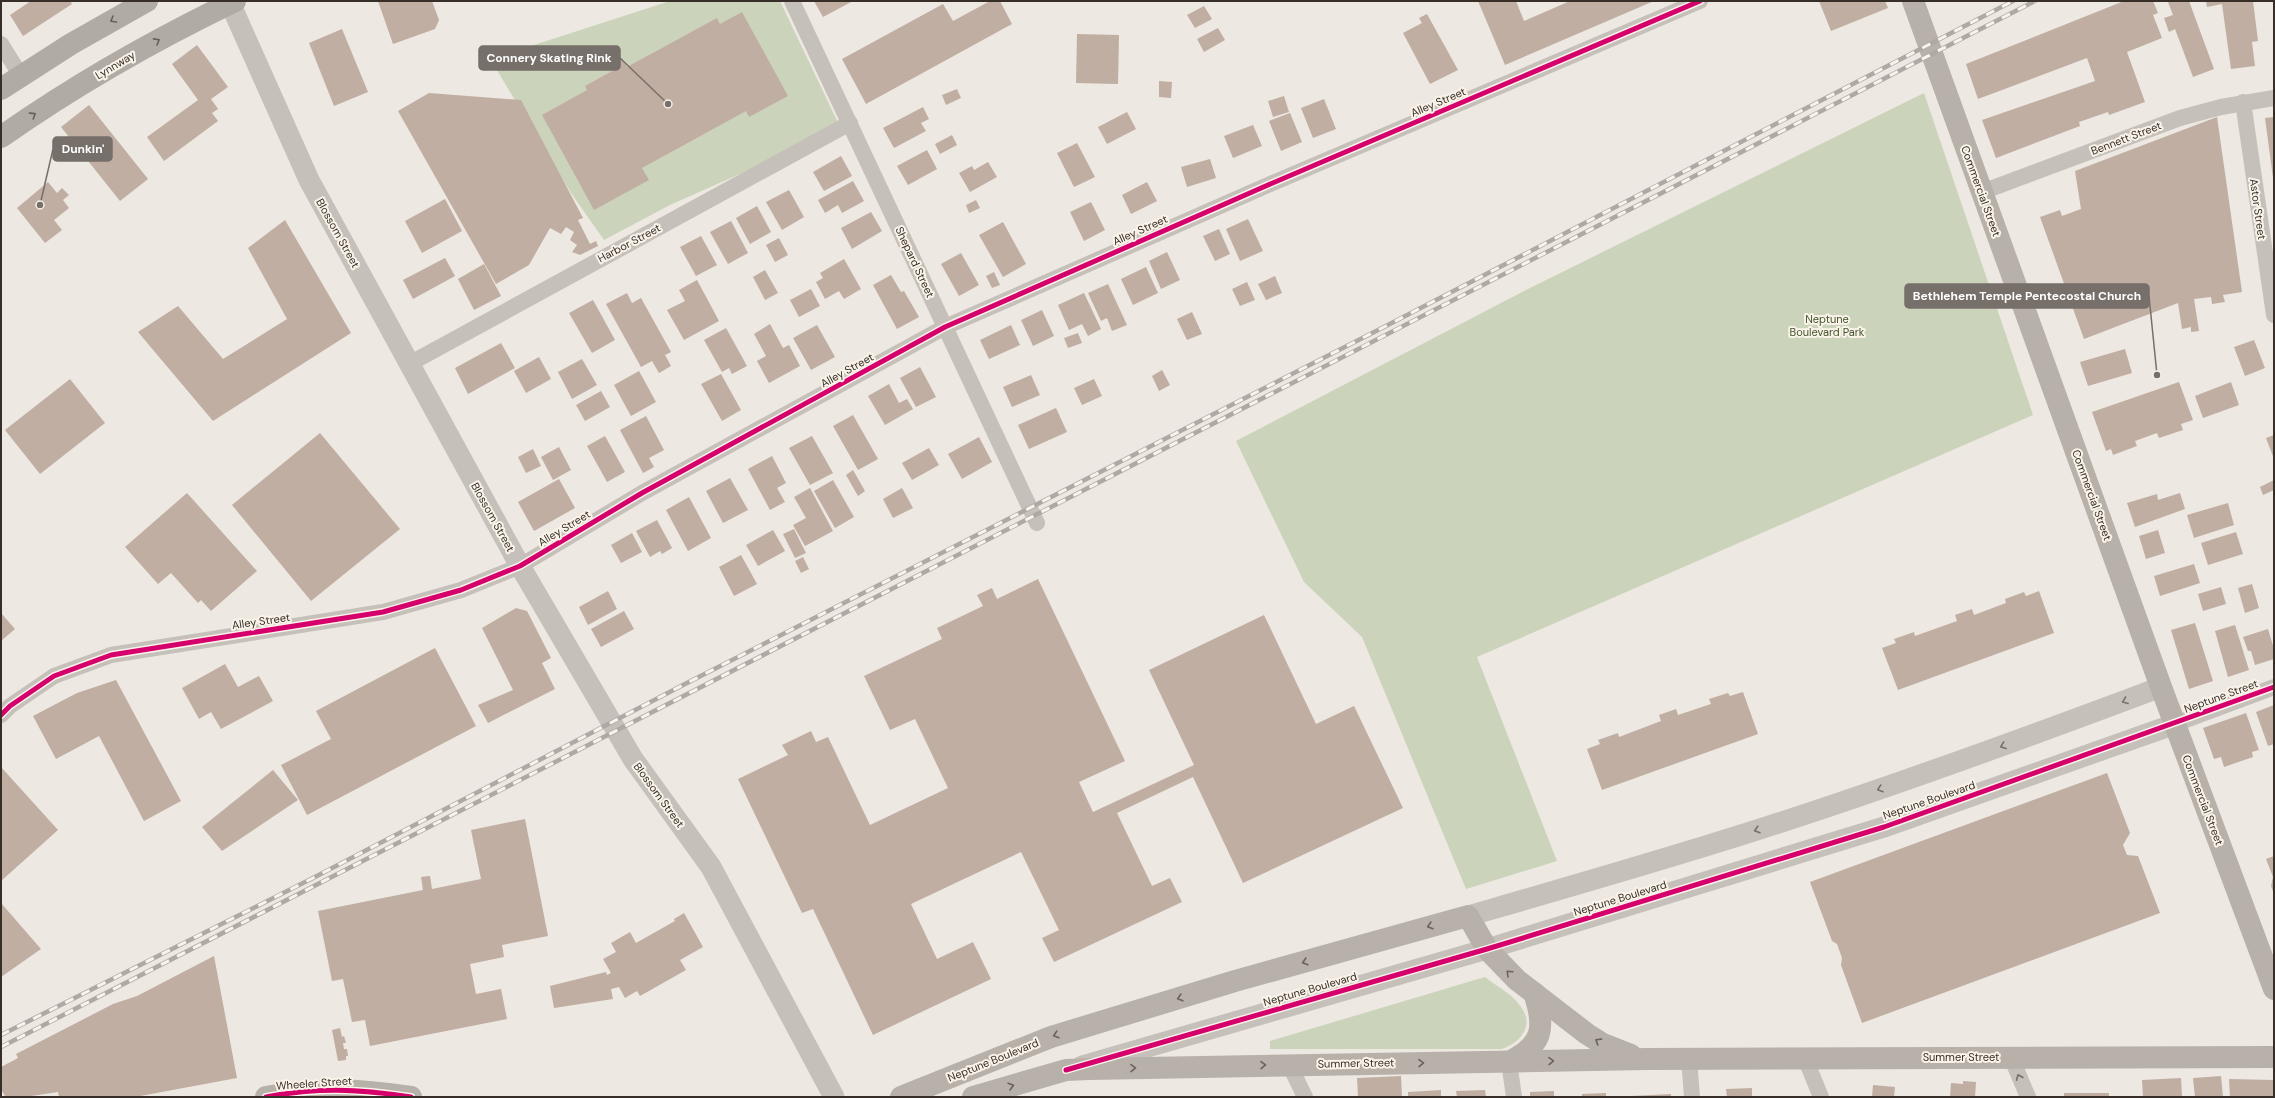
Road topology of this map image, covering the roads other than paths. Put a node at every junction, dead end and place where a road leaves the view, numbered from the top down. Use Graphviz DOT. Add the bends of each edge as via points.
graph roads {
  1 [pos="147,1"];
  2 [pos="792,1"];
  3 [pos="1700,1"];
  4 [pos="1912,1"];
  5 [pos="231,2"];
  6 [pos="1,44"];
  7 [pos="21,76"];
  8 [pos="1,89"];
  9 [pos="2274,98"];
  10 [pos="2243,102"];
  11 [pos="850,123"];
  12 [pos="1,137"];
  13 [pos="1982,192"];
  14 [pos="2274,315"];
  15 [pos="946,327"];
  16 [pos="409,364"];
  17 [pos="1037,523"];
  18 [pos="520,566"];
  19 [pos="2161,687"];
  20 [pos="2274,687"];
  21 [pos="1,715"];
  22 [pos="2174,724"];
  23 [pos="1468,916"];
  24 [pos="1487,949"];
  25 [pos="2274,989"];
  26 [pos="1534,993"];
  27 [pos="2011,1057"];
  28 [pos="2274,1057"];
  29 [pos="1806,1058"];
  30 [pos="1647,1059"];
  31 [pos="1689,1059"];
  32 [pos="1509,1062"];
  33 [pos="1289,1064"];
  34 [pos="1066,1070"];
  35 [pos="266,1097"];
  36 [pos="411,1097"];
  37 [pos="834,1097"];
  38 [pos="901,1097"];
  39 [pos="973,1097"];
  40 [pos="1305,1097"];
  41 [pos="1514,1097"];
  42 [pos="1692,1097"];
  43 [pos="1821,1097"];
  44 [pos="2028,1097"];
  1 -- 7 [label="highway, one-way"];
  2 -- 11 [label="street, Shepard Street"];
  3 -- 15 [label="street, Alley Street" via="1268,185"];
  4 -- 13 [label="main road, Commercial Street"];
  12 -- 5 [label="highway, Lynnway, one-way" via="62,96 145,47"];
  5 -- 16 [label="street, Blossom Street" via="302,167"];
  6 -- 7 [label="street"];
  7 -- 8 [label="highway"];
  9 -- 10 [label="street, Bennett Street"];
  10 -- 13 [label="street, Bennett Street" via="2180,118"];
  10 -- 14 [label="street, Astor Street"];
  11 -- 15 [label="street, Shepard Street"];
  11 -- 16 [label="street, Harbor Street"];
  13 -- 19 [label="main road, Commercial Street"];
  15 -- 17 [label="street, Shepard Street"];
  15 -- 18 [label="street, Alley Street" via="642,493"];
  16 -- 18 [label="street, Blossom Street"];
  18 -- 21 [label="street, Alley Street" via="461,590 383,612 111,655 54,676"];
  18 -- 37 [label="street, Blossom Street" via="633,759 711,868"];
  19 -- 22 [label="main road, Commercial Street"];
  19 -- 23 [label="street, Neptune Boulevard, one-way" via="1967,759 1824,808"];
  20 -- 22 [label="street, Neptune Street"];
  22 -- 24 [label="street, Neptune Boulevard" via="1884,827"];
  22 -- 25 [label="main road, Commercial Street"];
  23 -- 24 [label="main road, Summer Street"];
  23 -- 38 [label="main road, Neptune Boulevard, one-way" via="1236,981 1051,1037"];
  26 -- 24 [label="main road, Summer Street, one-way" via="1504,968"];
  24 -- 34 [label="street, Neptune Boulevard"];
  30 -- 26 [label="main road, Summer Street, one-way" via="1603,1044"];
  26 -- 32 [label="main road" via="1541,1025 1538,1036 1534,1046"];
  27 -- 28 [label="main road, Summer Street"];
  27 -- 29 [label="main road, Summer Street"];
  44 -- 27 [label="street, one-way"];
  29 -- 31 [label="main road, Summer Street"];
  29 -- 43 [label="street"];
  30 -- 31 [label="main road, Summer Street"];
  32 -- 30 [label="main road, Summer Street, one-way"];
  31 -- 42 [label="street"];
  33 -- 32 [label="main road, Summer Street, one-way"];
  32 -- 41 [label="street"];
  34 -- 33 [label="main road, Summer Street, one-way"];
  33 -- 40 [label="street"];
  39 -- 34 [label="main road, Neptune Boulevard, one-way"];
  35 -- 36 [label="main road, Wheeler Street" via="316,1090 360,1089"];
}
